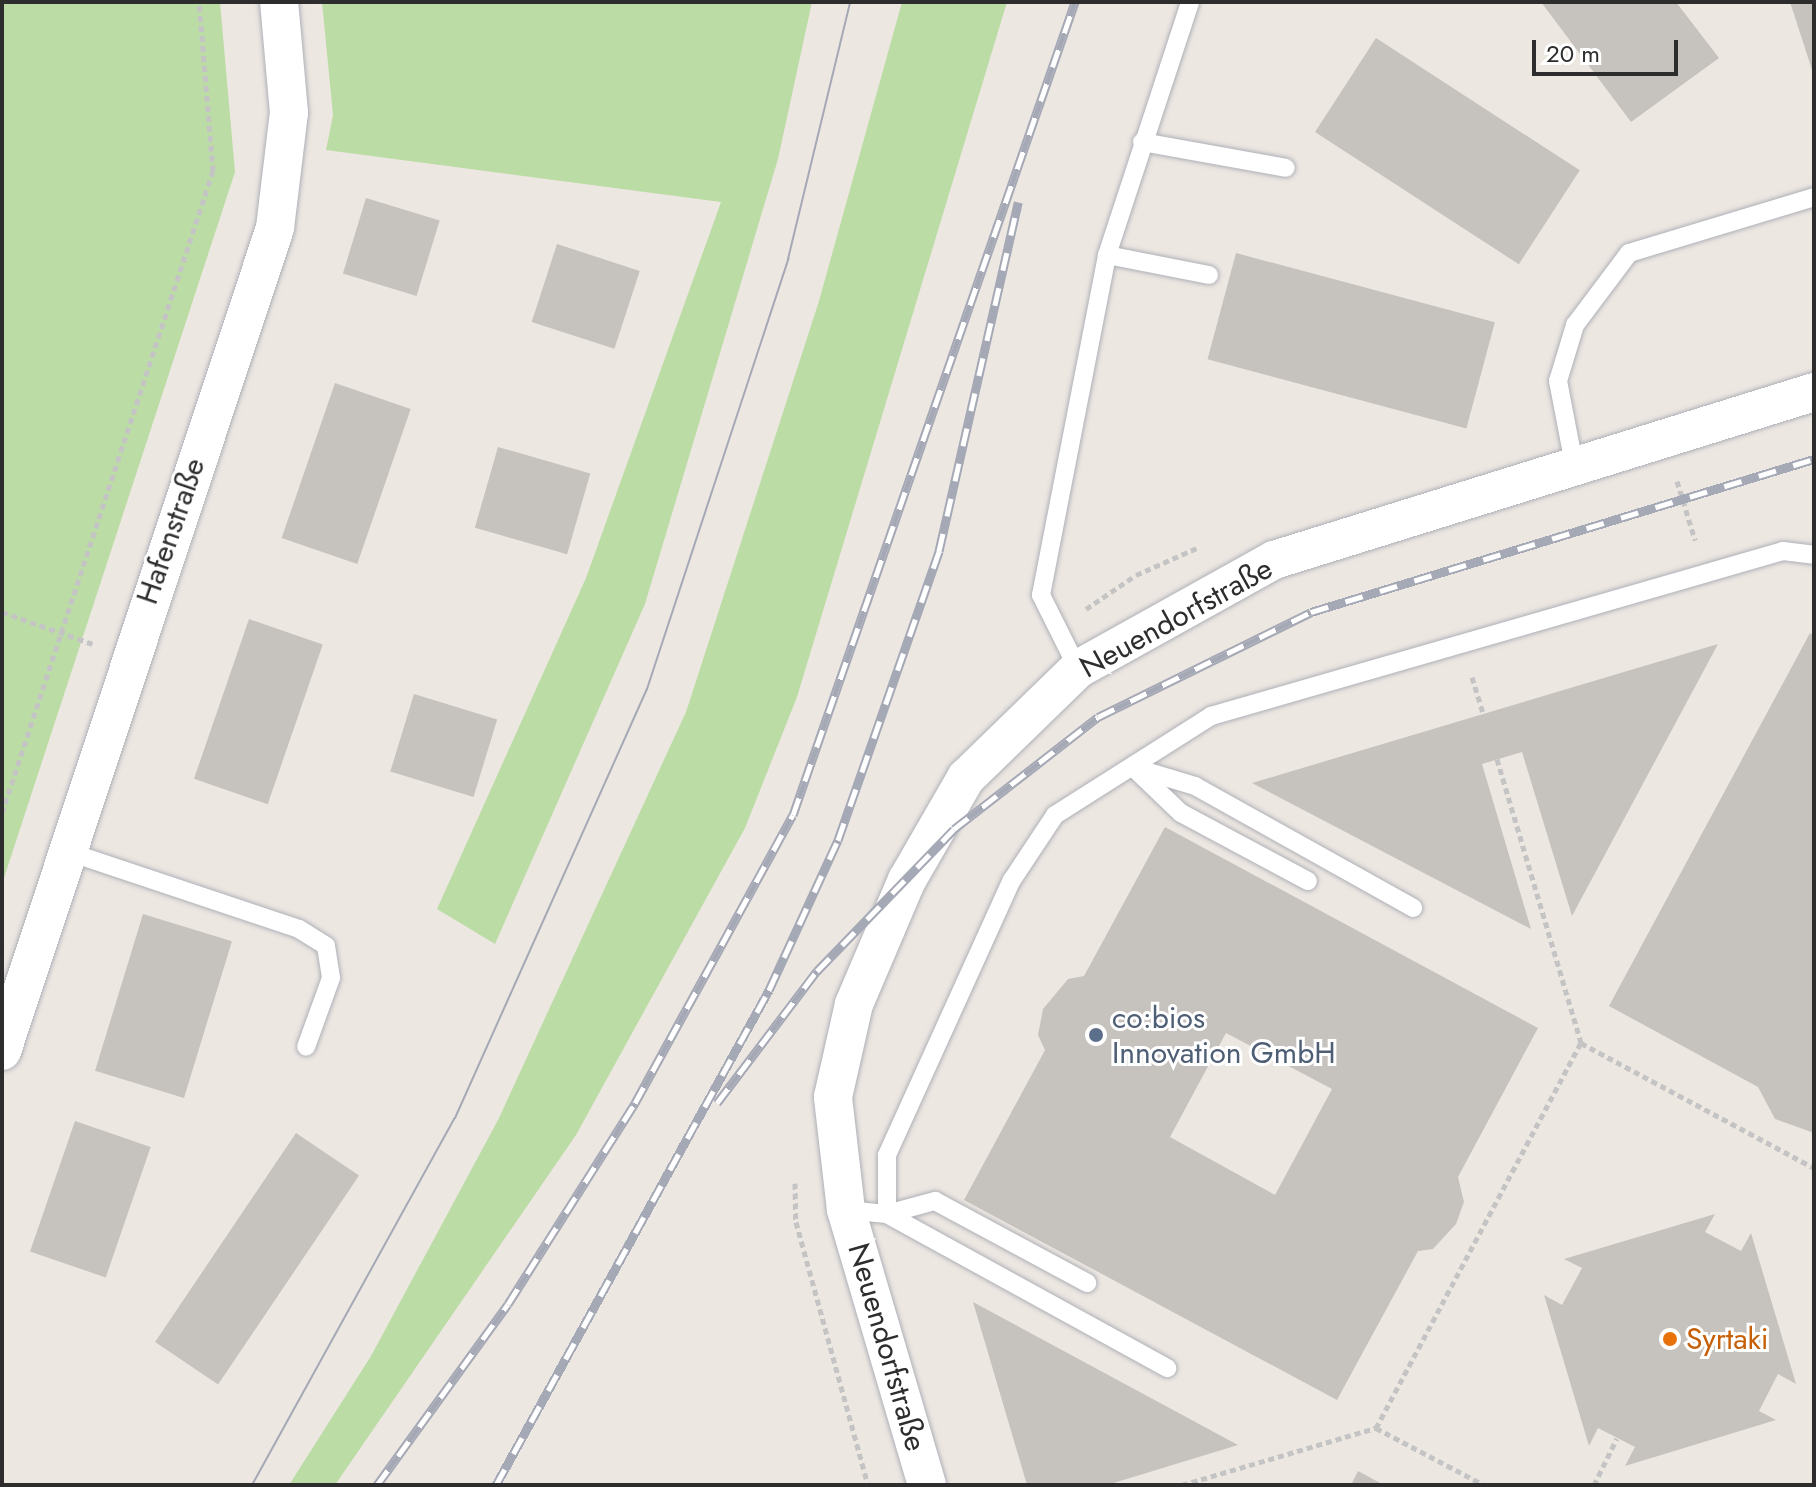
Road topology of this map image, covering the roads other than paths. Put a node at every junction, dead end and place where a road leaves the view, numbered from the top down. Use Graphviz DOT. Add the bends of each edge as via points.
graph roads {
  1 [pos="279,2"];
  2 [pos="1190,2"];
  3 [pos="1142,142"];
  4 [pos="1286,168"];
  5 [pos="1814,197"];
  6 [pos="1107,255"];
  7 [pos="1209,275"];
  8 [pos="1814,392"];
  9 [pos="1574,464"];
  10 [pos="1814,555"];
  11 [pos="1078,669"];
  12 [pos="1132,767"];
  13 [pos="66,851"];
  14 [pos="1308,881"];
  15 [pos="1413,908"];
  16 [pos="306,1047"];
  17 [pos="2,1051"];
  18 [pos="846,1210"];
  19 [pos="887,1214"];
  20 [pos="1087,1283"];
  21 [pos="1167,1368"];
  22 [pos="927,1485"];
  1 -- 13 [label="street, Hafenstraße" via="289,113 275,228"];
  2 -- 3 [label="lane"];
  3 -- 4 [label="lane"];
  3 -- 6 [label="lane"];
  5 -- 9 [label="lane" via="1629,253 1575,325 1558,381"];
  6 -- 7 [label="lane"];
  6 -- 11 [label="lane" via="1041,595"];
  8 -- 9 [label="street, Neuendorfstraße"];
  9 -- 11 [label="street, Neuendorfstraße" via="1274,560"];
  10 -- 12 [label="lane, Neuendorfstraße" via="1783,551 1211,716"];
  11 -- 18 [label="street, Neuendorfstraße" via="966,778 901,894 854,1004 833,1097"];
  12 -- 14 [label="lane" via="1181,813"];
  12 -- 15 [label="lane" via="1195,786"];
  12 -- 19 [label="lane, Neuendorfstraße" via="1055,815 1024,857 887,1155"];
  13 -- 16 [label="lane" via="299,929 326,946 331,978"];
  13 -- 17 [label="street, Hafenstraße"];
  18 -- 19 [label="lane, Neuendorfstraße"];
  18 -- 22 [label="street, Neuendorfstraße"];
  19 -- 20 [label="lane" via="935,1201"];
  19 -- 21 [label="lane"];
}
